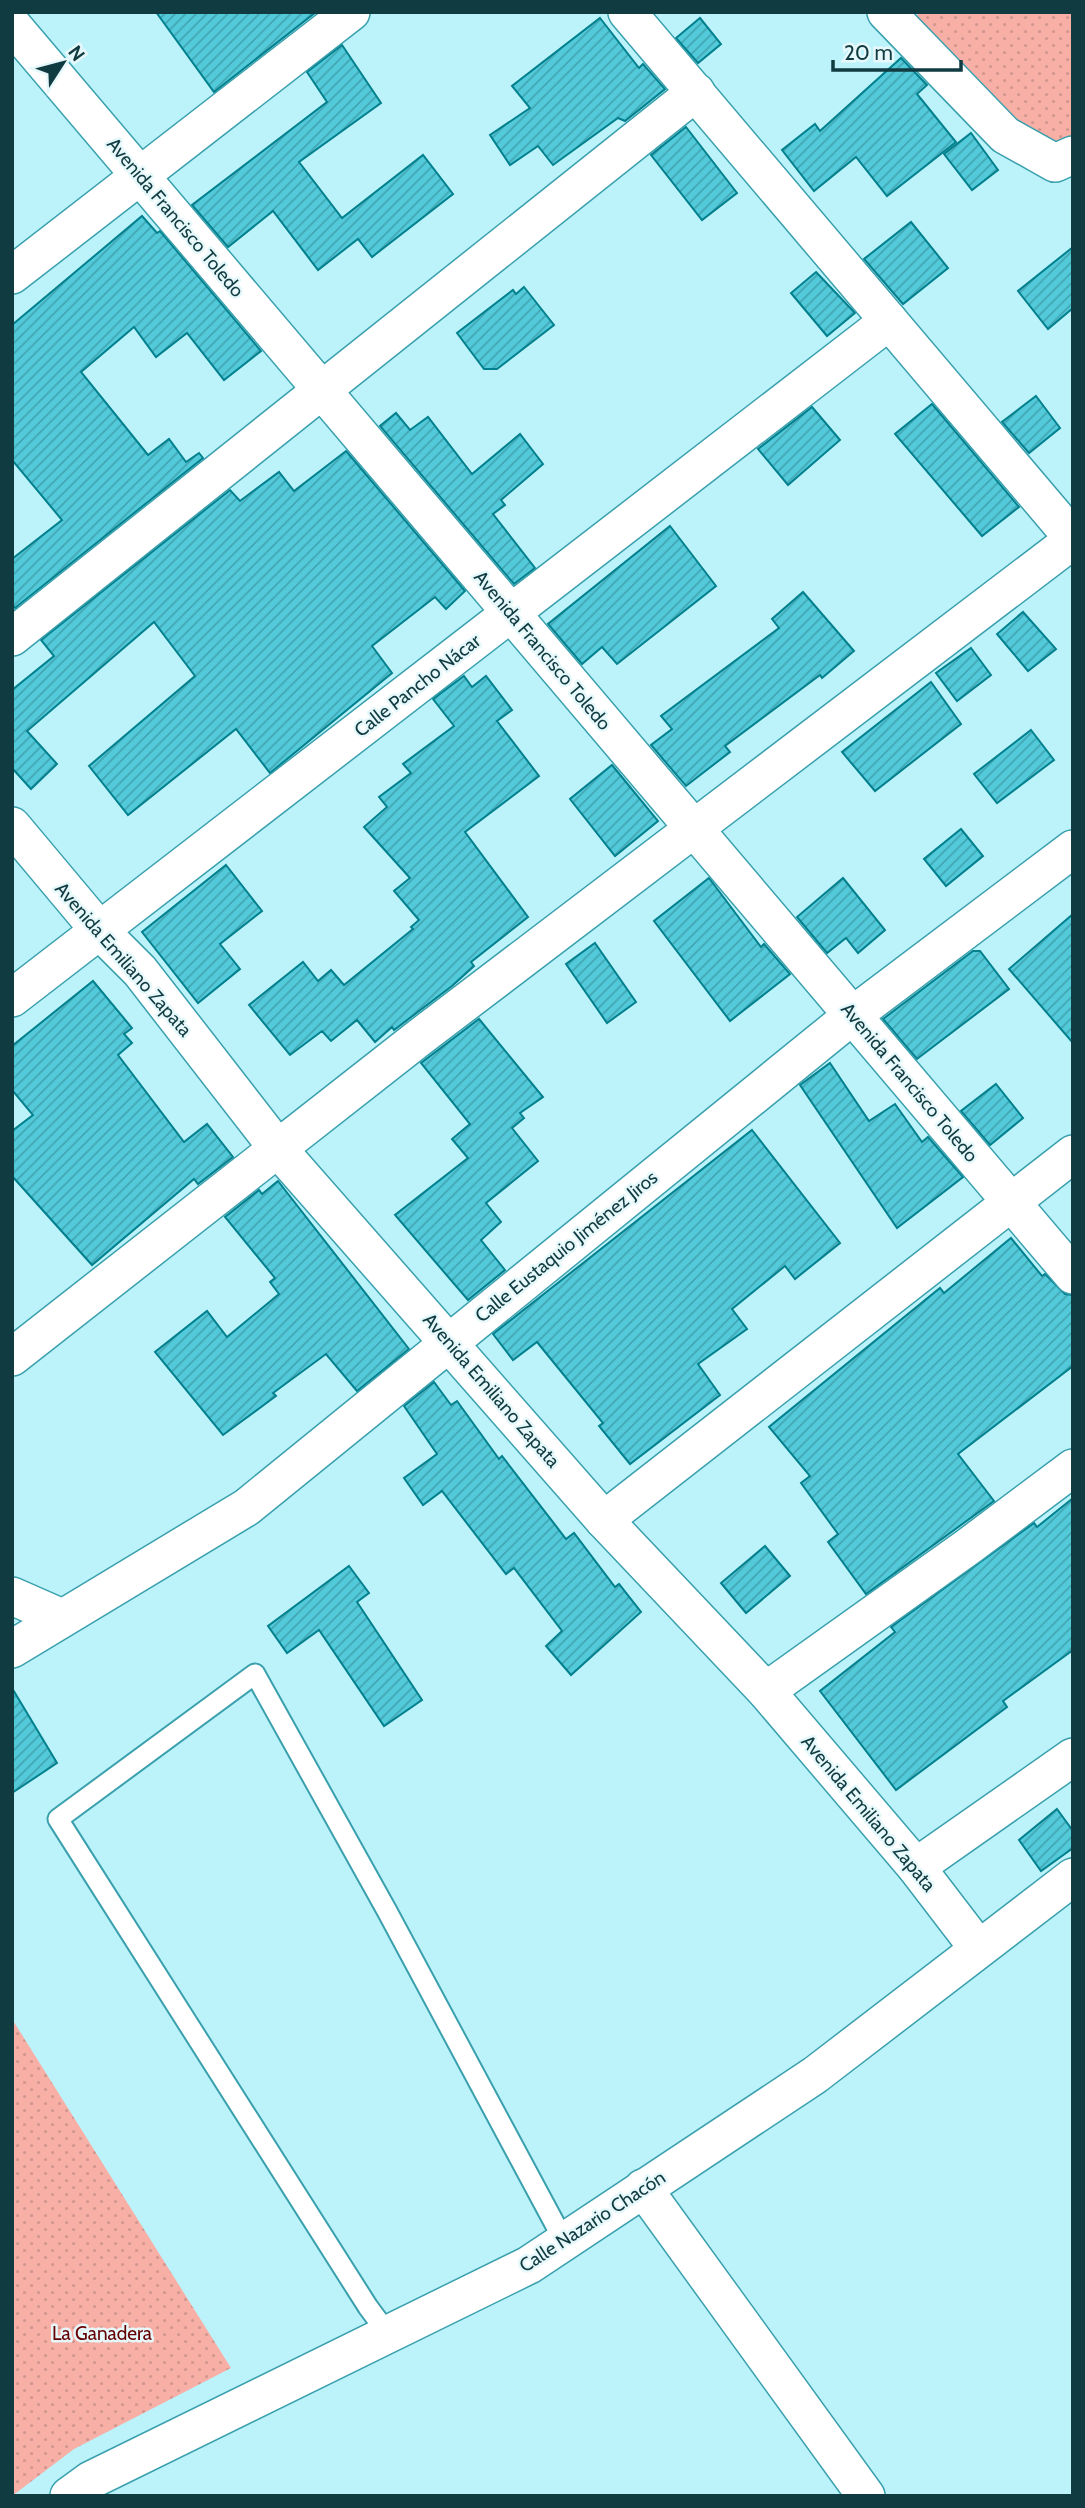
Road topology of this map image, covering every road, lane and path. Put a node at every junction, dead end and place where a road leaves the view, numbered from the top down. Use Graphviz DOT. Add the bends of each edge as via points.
graph roads {
  1 [pos="351,12"];
  2 [pos="627,12"];
  3 [pos="903,18"];
  4 [pos="12,25"];
  5 [pos="696,92"];
  6 [pos="1073,155"];
  7 [pos="141,175"];
  8 [pos="12,275"];
  9 [pos="889,321"];
  10 [pos="323,389"];
  11 [pos="1073,539"];
  12 [pos="511,612"];
  13 [pos="12,637"];
  14 [pos="12,826"];
  15 [pos="695,829"];
  16 [pos="1073,849"];
  17 [pos="100,931"];
  18 [pos="12,998"];
  19 [pos="853,1015"];
  20 [pos="279,1150"];
  21 [pos="1073,1154"];
  22 [pos="1011,1202"];
  23 [pos="1073,1275"];
  24 [pos="448,1340"];
  25 [pos="12,1357"];
  26 [pos="1073,1468"];
  27 [pos="604,1520"];
  28 [pos="12,1596"];
  29 [pos="62,1618"];
  30 [pos="12,1649"];
  31 [pos="766,1691"];
  32 [pos="1073,1758"];
  33 [pos="916,1867"];
  34 [pos="1073,1877"];
  35 [pos="978,1948"];
  36 [pos="643,2188"];
  37 [pos="564,2241"];
  38 [pos="388,2334"];
  39 [pos="69,2496"];
  40 [pos="866,2496"];
  1 -- 7 [label="street"];
  2 -- 5 [label="street"];
  3 -- 6 [label="street" via="1004,135 1055,163"];
  4 -- 7 [label="street, Avenida Francisco Toledo"];
  5 -- 9 [label="street"];
  5 -- 10 [label="street"];
  7 -- 8 [label="street"];
  7 -- 10 [label="street, Avenida Francisco Toledo"];
  9 -- 11 [label="street"];
  9 -- 12 [label="street, Calle Pancho Nácar"];
  10 -- 12 [label="street, Avenida Francisco Toledo"];
  10 -- 13 [label="street"];
  11 -- 15 [label="street"];
  12 -- 15 [label="street, Avenida Francisco Toledo"];
  12 -- 17 [label="street, Calle Pancho Nácar"];
  14 -- 17 [label="street, Avenida Emiliano Zapata"];
  15 -- 19 [label="street, Avenida Francisco Toledo"];
  15 -- 20 [label="street"];
  16 -- 19 [label="street, Calle Eustaquio Jiménez Jiros"];
  17 -- 18 [label="street, Calle Pancho Nácar"];
  17 -- 20 [label="street, Avenida Emiliano Zapata" via="140,971"];
  19 -- 22 [label="street, Avenida Francisco Toledo"];
  19 -- 24 [label="street, Calle Eustaquio Jiménez Jiros"];
  20 -- 24 [label="street, Avenida Emiliano Zapata"];
  20 -- 25 [label="street"];
  21 -- 22 [label="street"];
  22 -- 23 [label="street, Avenida Francisco Toledo"];
  22 -- 27 [label="street"];
  24 -- 27 [label="street, Avenida Emiliano Zapata"];
  24 -- 29 [label="street, Calle Eustaquio Jiménez Jiros" via="247,1507"];
  26 -- 31 [label="street"];
  27 -- 31 [label="street, Avenida Emiliano Zapata"];
  28 -- 29 [label="street"];
  29 -- 30 [label="street, Calle Eustaquio Jiménez Jiros"];
  31 -- 33 [label="street, Avenida Emiliano Zapata"];
  32 -- 33 [label="street"];
  33 -- 35 [label="street, Avenida Emiliano Zapata"];
  34 -- 35 [label="street, Calle Nazario Chacón"];
  35 -- 36 [label="street, Calle Nazario Chacón" via="815,2074"];
  36 -- 37 [label="street, Calle Nazario Chacón"];
  36 -- 40 [label="street"];
  37 -- 38 [label="street, Calle Nazario Chacón" via="529,2265"];
  37 -- 38 [label="lane" via="255,1674 58,1819"];
  38 -- 39 [label="street, Calle Nazario Chacón" via="91,2480"];
}
